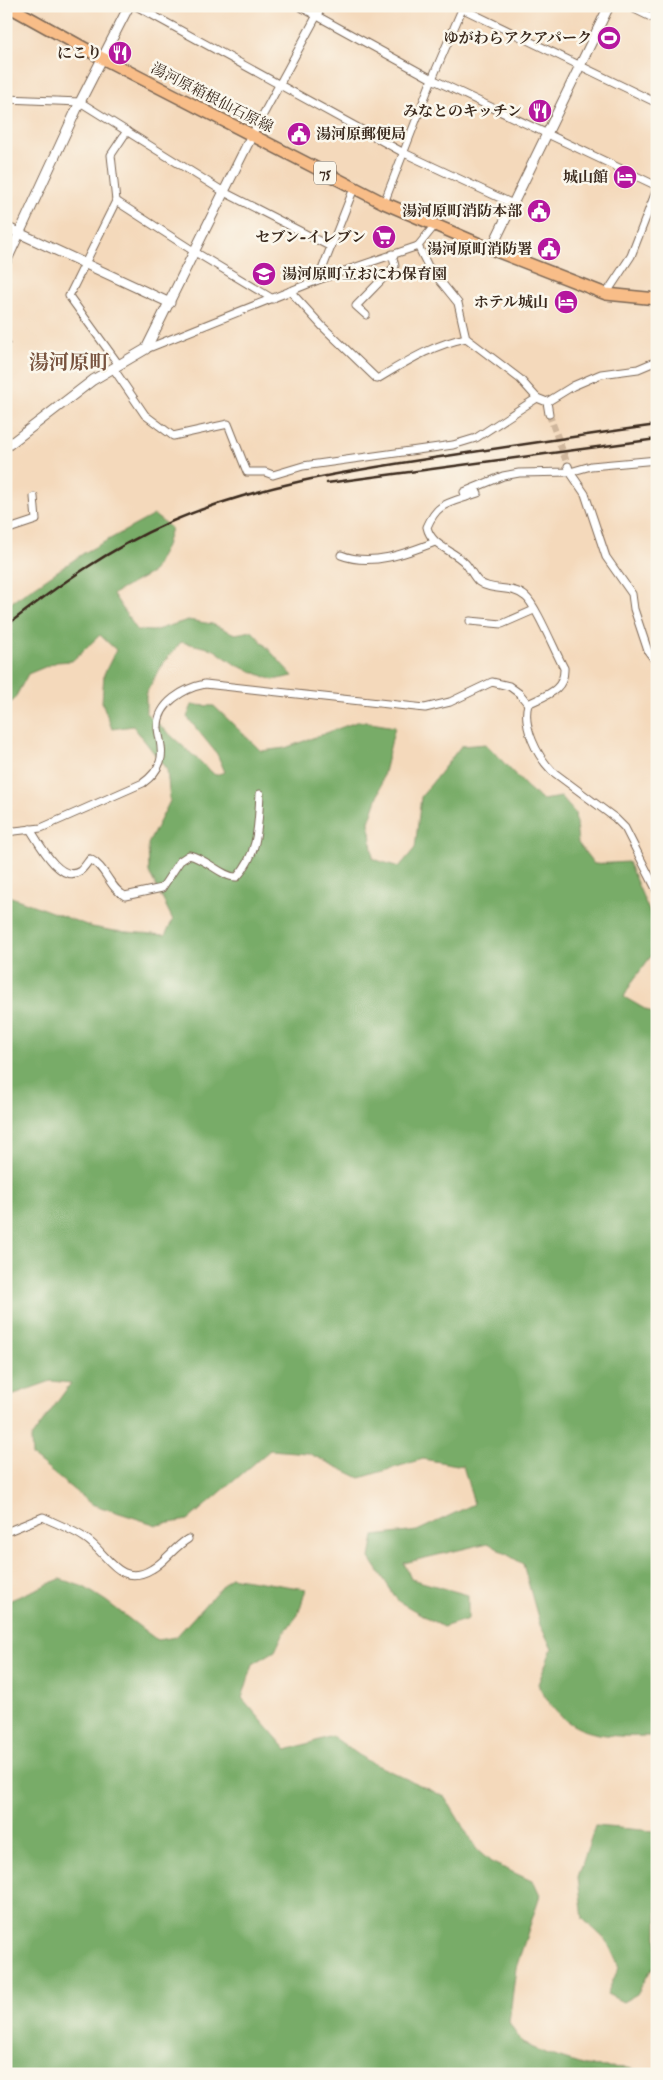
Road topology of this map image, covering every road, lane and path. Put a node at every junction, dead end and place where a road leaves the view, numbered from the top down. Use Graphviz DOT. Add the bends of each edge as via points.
graph roads {
  1 [pos="8,6"];
  2 [pos="129,6"];
  3 [pos="136,6"];
  4 [pos="299,6"];
  5 [pos="322,6"];
  6 [pos="609,6"];
  7 [pos="628,6"];
  8 [pos="461,7"];
  9 [pos="317,16"];
  10 [pos="657,20"];
  11 [pos="102,58"];
  12 [pos="580,66"];
  13 [pos="432,79"];
  14 [pos="278,84"];
  15 [pos="6,99"];
  16 [pos="80,102"];
  17 [pos="657,103"];
  18 [pos="127,131"];
  19 [pos="547,134"];
  20 [pos="252,135"];
  21 [pos="404,153"];
  22 [pos="657,187"];
  23 [pos="354,188"];
  24 [pos="224,192"];
  25 [pos="116,201"];
  26 [pos="384,203"];
  27 [pos="513,204"];
  28 [pos="435,225"];
  29 [pos="6,227"];
  30 [pos="20,233"];
  31 [pos="418,246"];
  32 [pos="331,247"];
  33 [pos="491,249"];
  34 [pos="194,252"];
  35 [pos="392,254"];
  36 [pos="6,262"];
  37 [pos="85,263"];
  38 [pos="318,280"];
  39 [pos="290,291"];
  40 [pos="606,294"];
  41 [pos="273,299"];
  42 [pos="657,299"];
  43 [pos="170,303"];
  44 [pos="366,315"];
  45 [pos="466,338"];
  46 [pos="146,349"];
  47 [pos="657,361"];
  48 [pos="116,366"];
  49 [pos="537,398"];
  50 [pos="547,402"];
  51 [pos="549,414"];
  52 [pos="6,446"];
  53 [pos="657,460"];
  54 [pos="569,469"];
  55 [pos="478,492"];
  56 [pos="34,497"];
  57 [pos="466,497"];
  58 [pos="6,530"];
  59 [pos="435,542"];
  60 [pos="341,555"];
  61 [pos="534,610"];
  62 [pos="470,621"];
  63 [pos="657,663"];
  64 [pos="528,704"];
  65 [pos="260,794"];
  66 [pos="30,829"];
  67 [pos="6,832"];
  68 [pos="657,891"];
  69 [pos="6,1532"];
  70 [pos="188,1539"];
  1 -- 11 [label="main road, 湯河原箱根仙石原線 / 75"];
  2 -- 11 [label="street"];
  3 -- 14 [label="street"];
  4 -- 9 [label="street"];
  5 -- 9 [label="street"];
  6 -- 12 [label="street"];
  7 -- 10 [label="street"];
  8 -- 12 [label="street"];
  8 -- 13 [label="street"];
  9 -- 13 [label="street"];
  9 -- 14 [label="street"];
  11 -- 16 [label="street"];
  11 -- 20 [label="main road, 湯河原箱根仙石原線 / 75"];
  12 -- 17 [label="street"];
  12 -- 19 [label="street"];
  13 -- 19 [label="street"];
  13 -- 21 [label="street"];
  14 -- 20 [label="street"];
  14 -- 21 [label="street"];
  15 -- 16 [label="street"];
  16 -- 18 [label="street"];
  16 -- 30 [label="street"];
  18 -- 24 [label="street"];
  18 -- 25 [label="street" via="111,155"];
  19 -- 22 [label="street"];
  19 -- 27 [label="street"];
  20 -- 23 [label="main road, 湯河原箱根仙石原線 / 75"];
  20 -- 24 [label="street"];
  21 -- 26 [label="street"];
  21 -- 27 [label="street"];
  22 -- 40 [label="street" via="631,256"];
  23 -- 26 [label="main road, 湯河原箱根仙石原線 / 75"];
  23 -- 32 [label="street"];
  24 -- 32 [label="street"];
  24 -- 34 [label="street"];
  25 -- 34 [label="street"];
  25 -- 37 [label="street"];
  26 -- 28 [label="main road, 湯河原箱根仙石原線 / 75"];
  27 -- 33 [label="street"];
  28 -- 31 [label="street"];
  28 -- 33 [label="main road, 湯河原箱根仙石原線 / 75"];
  29 -- 30 [label="street"];
  30 -- 36 [label="street"];
  30 -- 37 [label="street"];
  31 -- 35 [label="street"];
  31 -- 45 [label="street" via="428,266 458,303"];
  32 -- 38 [label="street"];
  33 -- 40 [label="main road, 湯河原箱根仙石原線 / 75"];
  34 -- 41 [label="street"];
  34 -- 43 [label="street"];
  35 -- 38 [label="street"];
  35 -- 44 [label="street" via="395,266 356,306"];
  37 -- 43 [label="street"];
  37 -- 48 [label="street" via="69,296"];
  38 -- 39 [label="street"];
  39 -- 41 [label="street"];
  39 -- 45 [label="street" via="377,379 423,351"];
  40 -- 42 [label="main road, 湯河原箱根仙石原線 / 75"];
  41 -- 46 [label="street"];
  43 -- 46 [label="street"];
  45 -- 49 [label="street" via="520,379"];
  46 -- 48 [label="street"];
  47 -- 50 [label="street" via="638,369 601,374"];
  48 -- 49 [label="street" via="146,415 173,436 228,424 247,472 264,472 273,476 303,466 453,445 476,438"];
  48 -- 52 [label="street"];
  49 -- 50 [label="street"];
  50 -- 51 [label="street"];
  53 -- 54 [label="street"];
  54 -- 57 [label="street" via="503,476 464,492"];
  54 -- 63 [label="street" via="585,494 606,557 632,594 648,651"];
  55 -- 57 [label="street"];
  56 -- 58 [label="street" via="36,520"];
  57 -- 59 [label="street" via="443,504 436,511 427,527"];
  59 -- 60 [label="street" via="403,555 354,560"];
  59 -- 61 [label="street" via="464,562 479,582 525,595"];
  61 -- 62 [label="street" via="502,624"];
  61 -- 64 [label="street" via="564,668 564,675 559,687"];
  64 -- 66 [label="street" via="509,686 492,682 450,702 425,708 205,684 191,687 174,697 164,708 160,718 160,762 147,780 41,828"];
  64 -- 68 [label="street" via="526,711 530,731 543,762 625,828"];
  65 -- 66 [label="street" via="258,840 237,877 226,875 200,858 189,856 180,861 162,888 125,896 117,892 96,862 90,859 82,869 73,874 65,873"];
  66 -- 67 [label="street"];
  69 -- 70 [label="street" via="43,1517 86,1538 119,1572 129,1574 153,1569"];
}
